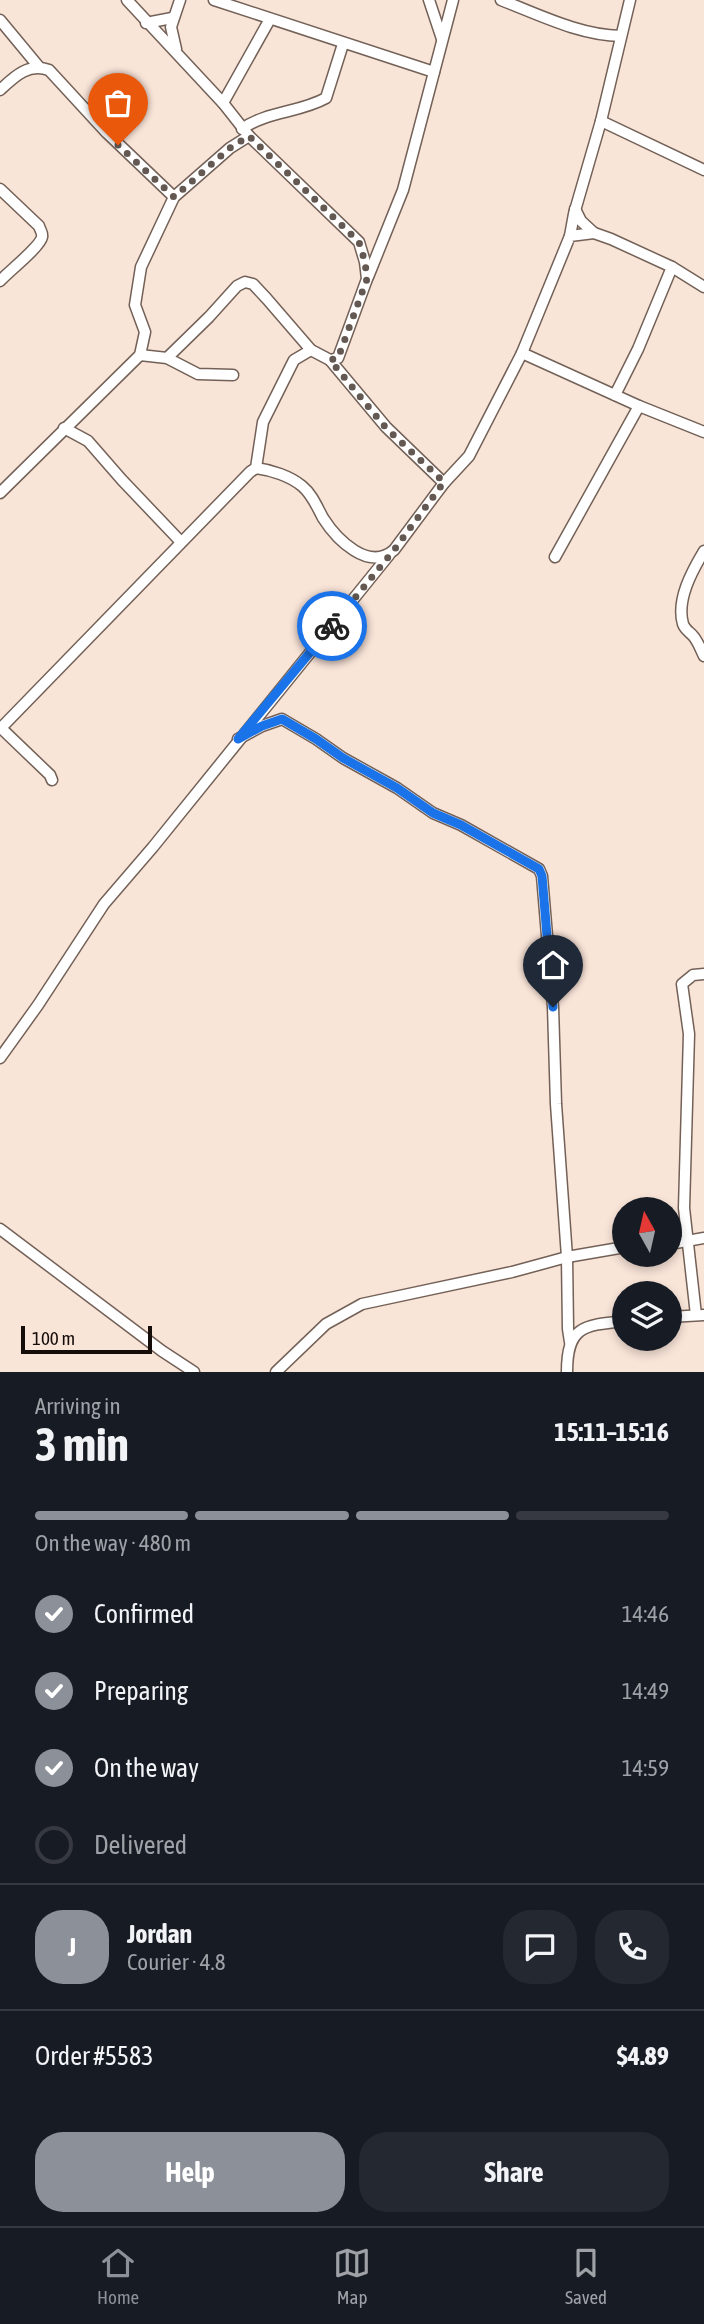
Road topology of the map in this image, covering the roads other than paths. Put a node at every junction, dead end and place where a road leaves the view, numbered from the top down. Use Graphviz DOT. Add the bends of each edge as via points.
graph roads {
  1 [pos="127,0"];
  2 [pos="180,0"];
  3 [pos="214,0"];
  4 [pos="429,0"];
  5 [pos="453,0"];
  6 [pos="501,0"];
  7 [pos="630,0"];
  8 [pos="172,18"];
  9 [pos="270,19"];
  10 [pos="0,20"];
  11 [pos="146,23"];
  12 [pos="621,36"];
  13 [pos="442,39"];
  14 [pos="343,44"];
  15 [pos="176,51"];
  16 [pos="39,67"];
  17 [pos="434,72"];
  18 [pos="0,90"];
  19 [pos="223,103"];
  20 [pos="601,121"];
  21 [pos="246,133"];
  22 [pos="704,170"];
  23 [pos="0,189"];
  24 [pos="174,197"];
  25 [pos="575,209"];
  26 [pos="594,233"];
  27 [pos="570,236"];
  28 [pos="359,242"];
  29 [pos="382,242"];
  30 [pos="671,267"];
  31 [pos="367,279"];
  32 [pos="0,281"];
  33 [pos="704,287"];
  34 [pos="311,350"];
  35 [pos="522,353"];
  36 [pos="140,355"];
  37 [pos="167,358"];
  38 [pos="330,360"];
  39 [pos="233,375"];
  40 [pos="615,396"];
  41 [pos="639,407"];
  42 [pos="64,428"];
  43 [pos="704,432"];
  44 [pos="256,468"];
  45 [pos="444,482"];
  46 [pos="0,493"];
  47 [pos="181,542"];
  48 [pos="704,551"];
  49 [pos="389,554"];
  50 [pos="555,557"];
  51 [pos="704,656"];
  52 [pos="0,728"];
  53 [pos="238,739"];
  54 [pos="52,780"];
  55 [pos="704,974"];
  56 [pos="0,1058"];
  57 [pos="0,1229"];
  58 [pos="704,1238"];
  59 [pos="687,1242"];
  60 [pos="682,1243"];
  61 [pos="612,1249"];
  62 [pos="567,1256"];
  63 [pos="700,1315"];
  64 [pos="682,1316"];
  65 [pos="612,1322"];
  66 [pos="570,1342"];
  67 [pos="194,1372"];
  68 [pos="276,1372"];
  69 [pos="567,1372"];
  1 -- 11 [label="street"];
  2 -- 8 [label="street"];
  3 -- 9 [label="street"];
  4 -- 13 [label="street"];
  5 -- 13 [label="street"];
  6 -- 12 [label="street" via="573,28"];
  7 -- 12 [label="street"];
  8 -- 11 [label="street"];
  8 -- 15 [label="street"];
  9 -- 14 [label="street"];
  9 -- 19 [label="street"];
  10 -- 16 [label="street"];
  11 -- 15 [label="street"];
  12 -- 20 [label="street"];
  13 -- 17 [label="street"];
  14 -- 17 [label="street"];
  14 -- 21 [label="street" via="326,98 266,117"];
  15 -- 19 [label="street"];
  16 -- 18 [label="street" via="25,70"];
  16 -- 24 [label="street" via="49,71"];
  17 -- 29 [label="street" via="404,190"];
  19 -- 21 [label="street"];
  20 -- 22 [label="street"];
  20 -- 25 [label="street"];
  21 -- 24 [label="street"];
  21 -- 28 [label="street"];
  23 -- 32 [label="street" via="38,226 42,239"];
  24 -- 36 [label="street" via="141,267 135,305 145,332"];
  25 -- 26 [label="street"];
  25 -- 27 [label="street"];
  26 -- 27 [label="street"];
  26 -- 30 [label="street"];
  27 -- 35 [label="street"];
  28 -- 29 [label="street"];
  28 -- 31 [label="street"];
  29 -- 31 [label="street"];
  30 -- 33 [label="street"];
  30 -- 40 [label="street"];
  31 -- 38 [label="street" via="338,358"];
  34 -- 37 [label="street" via="268,299 245,282"];
  34 -- 38 [label="street"];
  34 -- 44 [label="street" via="295,360 263,422"];
  35 -- 40 [label="street"];
  35 -- 45 [label="street" via="469,456"];
  36 -- 37 [label="street"];
  36 -- 42 [label="street"];
  37 -- 39 [label="street" via="198,374"];
  38 -- 45 [label="street" via="386,428"];
  40 -- 41 [label="street"];
  41 -- 43 [label="street"];
  41 -- 50 [label="street"];
  42 -- 46 [label="street"];
  42 -- 47 [label="street" via="88,441"];
  44 -- 47 [label="street"];
  44 -- 49 [label="street" via="301,485 325,520 359,554 370,558"];
  45 -- 49 [label="street"];
  47 -- 52 [label="street"];
  48 -- 51 [label="street" via="688,584 682,618"];
  49 -- 53 [label="street"];
  52 -- 54 [label="street"];
  53 -- 56 [label="street" via="104,904"];
  53 -- 62 [label="street" via="282,719 433,813 539,869 553,1007"];
  55 -- 59 [label="street" via="693,975 682,984 689,1034 684,1185"];
  57 -- 67 [label="street"];
  58 -- 59 [label="street"];
  59 -- 60 [label="street"];
  59 -- 63 [label="street"];
  61 -- 62 [label="street"];
  62 -- 66 [label="street"];
  62 -- 68 [label="street" via="362,1304 326,1324"];
  63 -- 64 [label="street"];
  65 -- 66 [label="street" via="580,1329"];
  66 -- 69 [label="street"];
}
